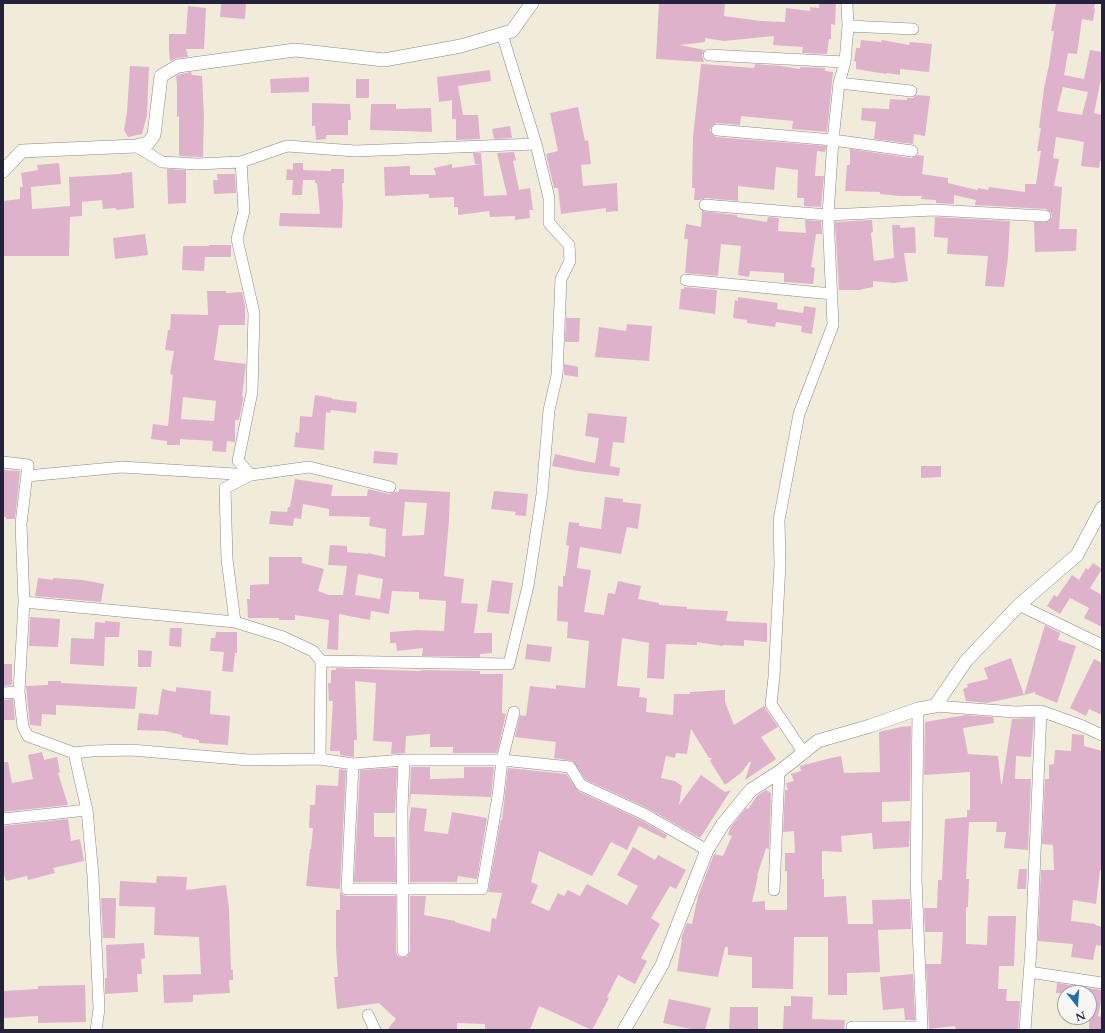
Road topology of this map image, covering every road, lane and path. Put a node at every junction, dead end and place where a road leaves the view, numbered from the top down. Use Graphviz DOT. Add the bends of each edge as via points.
graph roads {
  1 [pos="532,3"];
  2 [pos="847,3"];
  3 [pos="848,26"];
  4 [pos="913,29"];
  5 [pos="502,34"];
  6 [pos="709,55"];
  7 [pos="845,62"];
  8 [pos="840,83"];
  9 [pos="911,91"];
  10 [pos="717,130"];
  11 [pos="833,140"];
  12 [pos="536,144"];
  13 [pos="136,146"];
  14 [pos="912,151"];
  15 [pos="241,162"];
  16 [pos="3,171"];
  17 [pos="705,205"];
  18 [pos="828,215"];
  19 [pos="1045,216"];
  20 [pos="686,280"];
  21 [pos="832,294"];
  22 [pos="3,462"];
  23 [pos="27,476"];
  24 [pos="251,476"];
  25 [pos="390,487"];
  26 [pos="1102,508"];
  27 [pos="24,602"];
  28 [pos="1019,605"];
  29 [pos="235,622"];
  30 [pos="1102,645"];
  31 [pos="320,661"];
  32 [pos="19,692"];
  33 [pos="3,693"];
  34 [pos="935,706"];
  35 [pos="918,709"];
  36 [pos="1041,711"];
  37 [pos="514,712"];
  38 [pos="1102,736"];
  39 [pos="74,752"];
  40 [pos="803,752"];
  41 [pos="320,759"];
  42 [pos="404,760"];
  43 [pos="502,760"];
  44 [pos="353,764"];
  45 [pos="779,772"];
  46 [pos="87,810"];
  47 [pos="3,819"];
  48 [pos="707,850"];
  49 [pos="402,889"];
  50 [pos="774,890"];
  51 [pos="403,950"];
  52 [pos="1029,972"];
  53 [pos="1102,983"];
  54 [pos="368,1015"];
  55 [pos="96,1030"];
  56 [pos="375,1030"];
  57 [pos="624,1030"];
  58 [pos="852,1030"];
  59 [pos="1026,1030"];
  1 -- 5 [label="street" via="512,32"];
  2 -- 3 [label="street"];
  3 -- 4 [label="street"];
  3 -- 7 [label="street"];
  5 -- 12 [label="street"];
  5 -- 13 [label="street" via="461,46 384,60 295,50 178,66 161,76 154,135 148,143"];
  6 -- 7 [label="street"];
  7 -- 8 [label="street"];
  8 -- 9 [label="street"];
  8 -- 11 [label="street"];
  10 -- 11 [label="street"];
  11 -- 14 [label="street"];
  11 -- 18 [label="street"];
  12 -- 15 [label="street" via="355,151 287,146"];
  12 -- 31 [label="street" via="549,198 549,223 569,245 570,261 561,279 557,375 549,410 542,494 528,586 509,664"];
  13 -- 15 [label="street" via="162,162"];
  13 -- 16 [label="street" via="22,151"];
  15 -- 24 [label="street" via="244,211 237,239 254,313 252,392 238,462"];
  17 -- 18 [label="street"];
  18 -- 19 [label="street" via="934,210"];
  18 -- 21 [label="street"];
  20 -- 21 [label="street"];
  21 -- 40 [label="street" via="834,325 799,414 779,520 780,564 771,704"];
  22 -- 23 [label="street" via="28,464"];
  23 -- 24 [label="street" via="122,467"];
  23 -- 27 [label="street" via="21,524"];
  24 -- 25 [label="street" via="309,467"];
  24 -- 29 [label="street" via="225,488 227,559"];
  26 -- 28 [label="street" via="1076,555"];
  27 -- 29 [label="street"];
  27 -- 32 [label="street"];
  28 -- 30 [label="street"];
  28 -- 34 [label="street" via="966,661"];
  29 -- 31 [label="street" via="284,637 313,651"];
  31 -- 41 [label="street"];
  32 -- 33 [label="street"];
  32 -- 39 [label="street" via="23,727 28,736"];
  34 -- 35 [label="street"];
  34 -- 36 [label="street" via="1015,712"];
  35 -- 40 [label="street" via="818,741"];
  35 -- 58 [label="street" via="916,878 922,1027 852,1027"];
  36 -- 38 [label="street"];
  36 -- 52 [label="street"];
  37 -- 43 [label="street"];
  39 -- 41 [label="street" via="132,750 249,760"];
  39 -- 46 [label="street"];
  40 -- 45 [label="street"];
  41 -- 44 [label="street"];
  42 -- 43 [label="street"];
  42 -- 44 [label="street"];
  42 -- 49 [label="street"];
  43 -- 48 [label="street" via="570,767 581,785 644,814"];
  43 -- 49 [label="street" via="482,889"];
  44 -- 49 [label="street" via="348,889"];
  45 -- 48 [label="street" via="751,790 723,824"];
  45 -- 50 [label="street"];
  46 -- 47 [label="street"];
  46 -- 55 [label="street" via="93,876 99,1009"];
  48 -- 57 [label="street" via="662,966"];
  49 -- 51 [label="street"];
  52 -- 53 [label="street"];
  52 -- 59 [label="street"];
  54 -- 56 [label="street"];
}
